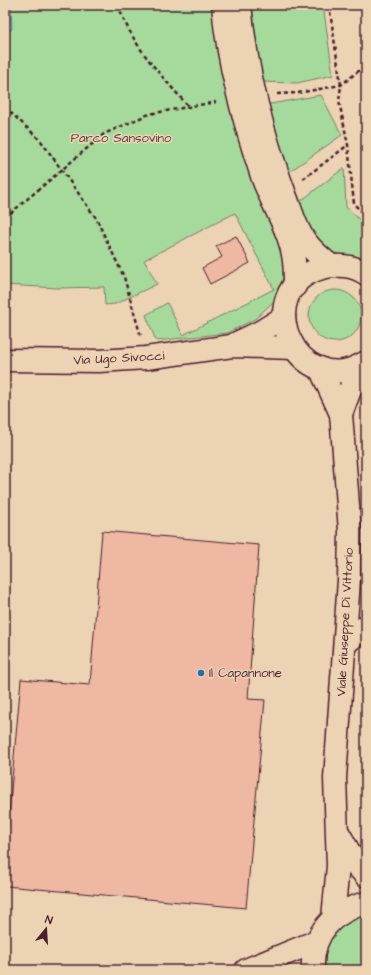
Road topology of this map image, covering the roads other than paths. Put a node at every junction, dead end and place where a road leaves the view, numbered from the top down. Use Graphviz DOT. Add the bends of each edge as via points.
graph roads {
  1 [pos="223,5"];
  2 [pos="240,5"];
  3 [pos="330,265"];
  4 [pos="366,274"];
  5 [pos="295,286"];
  6 [pos="284,316"];
  7 [pos="232,346"];
  8 [pos="293,348"];
  9 [pos="5,360"];
  10 [pos="362,364"];
  11 [pos="320,368"];
  12 [pos="341,414"];
  13 [pos="349,580"];
  14 [pos="366,596"];
  15 [pos="366,626"];
  16 [pos="345,644"];
  17 [pos="337,831"];
  18 [pos="366,876"];
  19 [pos="366,903"];
  20 [pos="333,918"];
  21 [pos="317,941"];
  22 [pos="246,970"];
  23 [pos="313,970"];
  1 -- 5 [label="street" via="225,35 245,124 290,246 294,261"];
  2 -- 3 [label="street" via="254,95 284,191 305,242"];
  3 -- 4 [label="street" via="347,266"];
  3 -- 5 [label="street" via="316,269"];
  5 -- 6 [label="street" via="286,302"];
  6 -- 7 [label="street, Via Ugo Sivocci"];
  6 -- 8 [label="street" via="285,328"];
  7 -- 8 [label="street, Via Ugo Sivocci"];
  7 -- 9 [label="street, Via Ugo Sivocci" via="154,357 99,361"];
  8 -- 11 [label="street"];
  10 -- 11 [label="street" via="346,370"];
  10 -- 12 [label="street, Viale Giuseppe Di Vittorio"];
  11 -- 12 [label="street, Viale Giuseppe Di Vittorio"];
  12 -- 13 [label="street, Viale Giuseppe Di Vittorio" via="350,531"];
  13 -- 14 [label="street"];
  13 -- 16 [label="street, Viale Giuseppe Di Vittorio"];
  15 -- 16 [label="street"];
  16 -- 17 [label="street, Viale Giuseppe Di Vittorio" via="335,778"];
  17 -- 18 [label="street, Viale Giuseppe Di Vittorio" via="357,866"];
  17 -- 20 [label="street, Viale Giuseppe Di Vittorio" via="338,866"];
  19 -- 20 [label="street" via="349,907"];
  20 -- 21 [label="street"];
  21 -- 22 [label="street"];
  21 -- 23 [label="street" via="312,959"];
}
